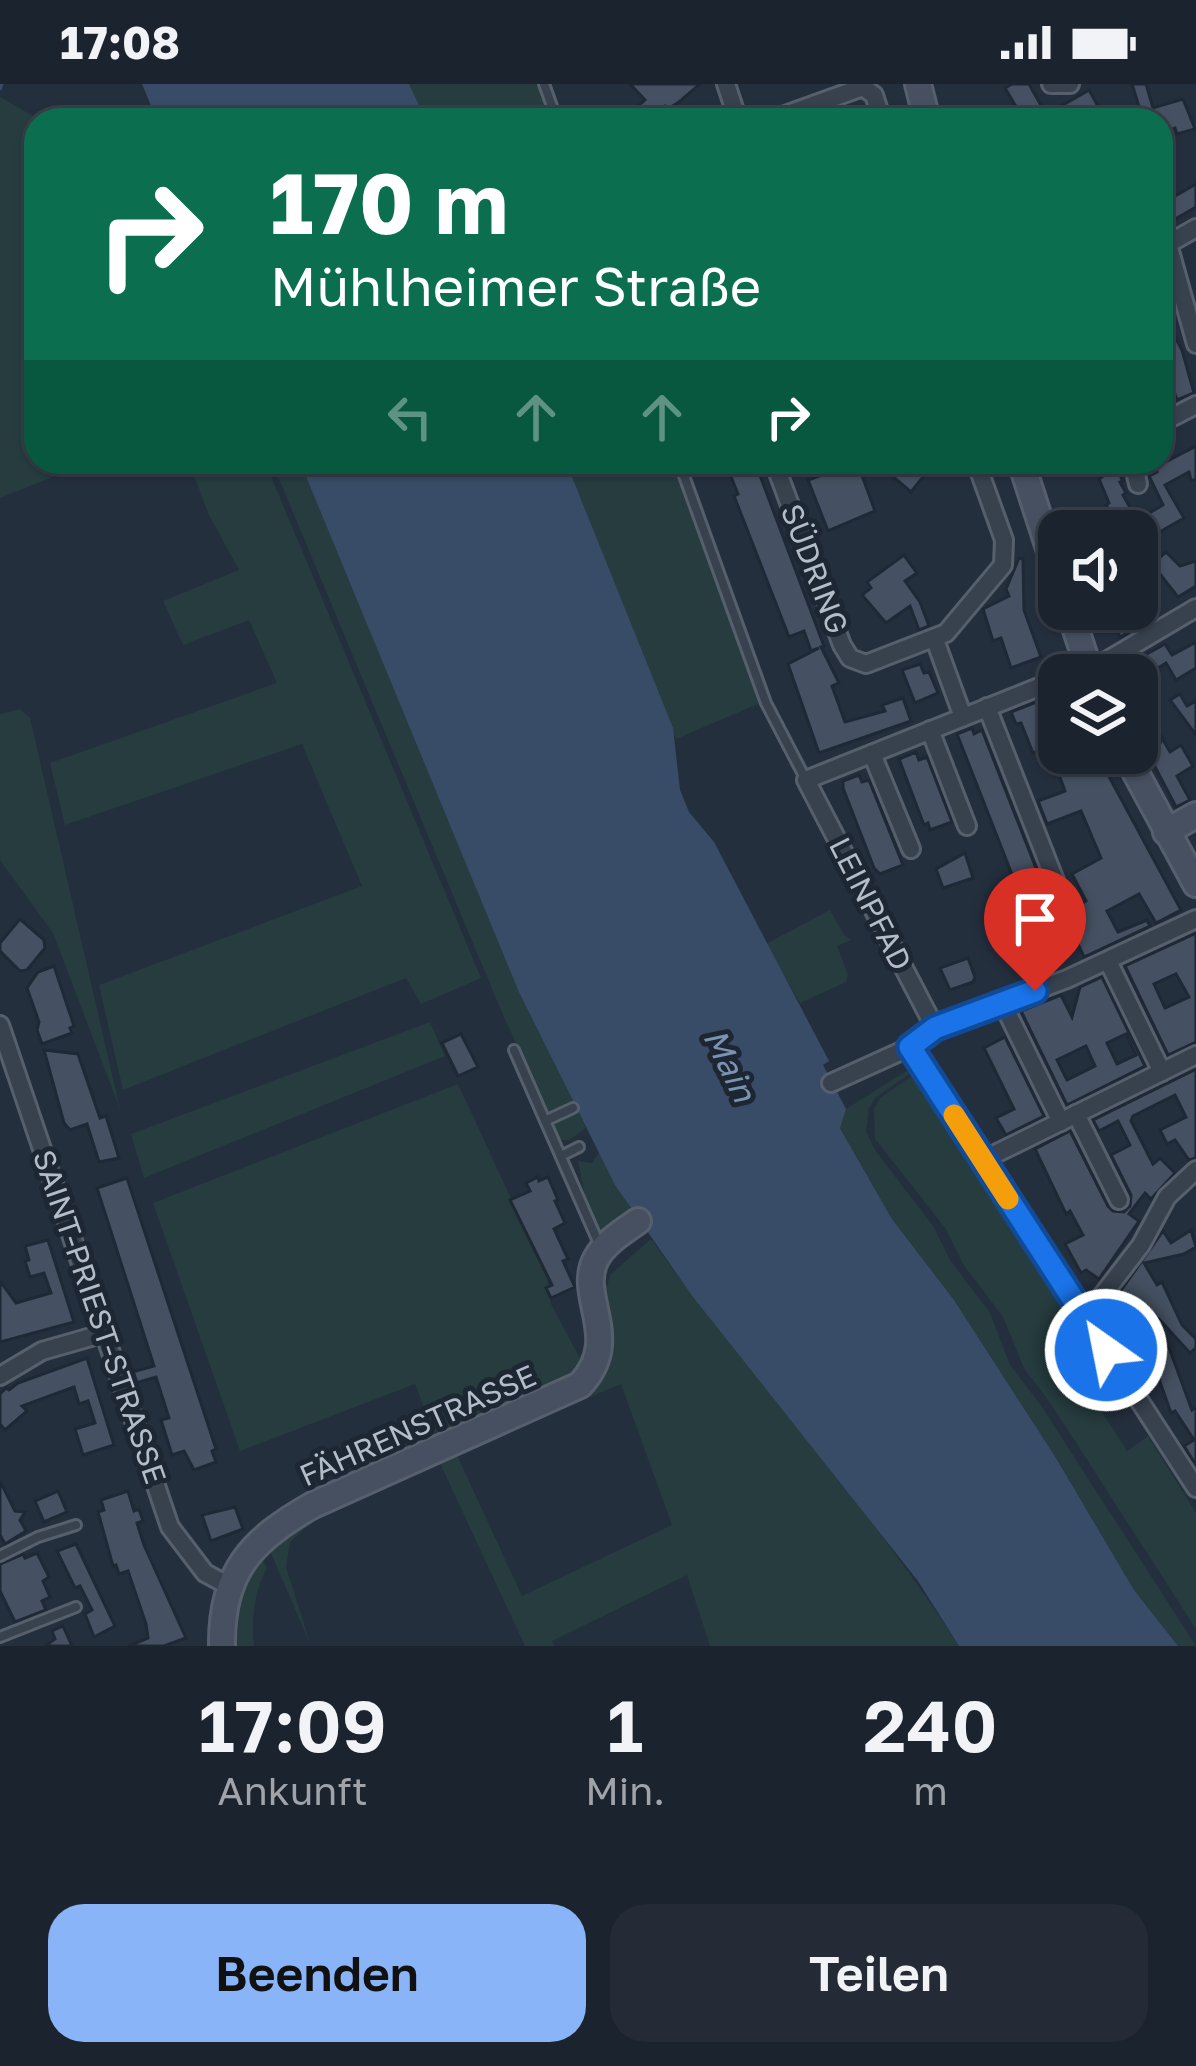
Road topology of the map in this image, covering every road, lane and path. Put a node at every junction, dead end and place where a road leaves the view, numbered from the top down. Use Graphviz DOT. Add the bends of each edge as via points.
graph roads {
  1 [pos="1052,84"];
  2 [pos="1070,84"];
  3 [pos="804,108"];
  4 [pos="878,108"];
  5 [pos="1173,274"];
  6 [pos="1196,344"];
  7 [pos="683,474"];
  8 [pos="777,474"];
  9 [pos="980,474"];
  10 [pos="1025,474"];
  11 [pos="1135,474"];
  12 [pos="1138,484"];
  13 [pos="1038,514"];
  14 [pos="1196,608"];
  15 [pos="935,640"];
  16 [pos="1116,654"];
  17 [pos="1038,687"];
  18 [pos="987,707"];
  19 [pos="963,717"];
  20 [pos="930,730"];
  21 [pos="872,754"];
  22 [pos="1136,774"];
  23 [pos="806,780"];
  24 [pos="1196,815"];
  25 [pos="967,826"];
  26 [pos="1166,832"];
  27 [pos="911,849"];
  28 [pos="1056,883"];
  29 [pos="1196,884"];
  30 [pos="1196,919"];
  31 [pos="1108,961"];
  32 [pos="1003,1004"];
  33 [pos="0,1025"];
  34 [pos="935,1028"];
  35 [pos="910,1047"];
  36 [pos="514,1049"];
  37 [pos="1196,1055"];
  38 [pos="1162,1072"];
  39 [pos="831,1083"];
  40 [pos="573,1108"];
  41 [pos="1068,1118"];
  42 [pos="547,1120"];
  43 [pos="579,1147"];
  44 [pos="563,1155"];
  45 [pos="983,1160"];
  46 [pos="1196,1170"];
  47 [pos="1118,1200"];
  48 [pos="638,1221"];
  49 [pos="602,1250"];
  50 [pos="1085,1318"];
  51 [pos="104,1333"];
  52 [pos="0,1376"];
  53 [pos="1196,1488"];
  54 [pos="76,1525"];
  55 [pos="0,1556"];
  56 [pos="229,1586"];
  57 [pos="76,1607"];
  58 [pos="0,1637"];
  59 [pos="222,1646"];
  1 -- 2 [label="street"];
  3 -- 4 [label="street" via="863,87"];
  5 -- 6 [label="street"];
  7 -- 23 [label="lane" via="766,703"];
  8 -- 15 [label="street, SÜDRING" via="850,658 866,664"];
  9 -- 15 [label="street, SÜDRING" via="1004,540 1004,565"];
  10 -- 13 [label="street"];
  11 -- 12 [label="street"];
  14 -- 16 [label="street"];
  15 -- 19 [label="street"];
  17 -- 18 [label="street"];
  18 -- 19 [label="street"];
  18 -- 28 [label="street"];
  19 -- 20 [label="street"];
  20 -- 21 [label="street"];
  20 -- 25 [label="street"];
  21 -- 23 [label="street"];
  21 -- 27 [label="street"];
  22 -- 26 [label="street"];
  23 -- 34 [label="street, LEINPFAD"];
  24 -- 26 [label="street"];
  26 -- 29 [label="street"];
  30 -- 31 [label="street"];
  31 -- 32 [label="street"];
  31 -- 38 [label="street"];
  32 -- 34 [label="street"];
  32 -- 41 [label="street"];
  33 -- 51 [label="street, SAINT-PRIEST-STRASSE"];
  34 -- 35 [label="street"];
  35 -- 39 [label="street"];
  35 -- 45 [label="street"];
  36 -- 42 [label="lane"];
  37 -- 38 [label="street"];
  38 -- 41 [label="street"];
  40 -- 42 [label="lane"];
  41 -- 45 [label="street"];
  41 -- 47 [label="street"];
  42 -- 44 [label="lane"];
  43 -- 44 [label="lane"];
  44 -- 49 [label="lane"];
  45 -- 50 [label="street"];
  46 -- 50 [label="street" via="1167,1198"];
  48 -- 49 [label="street"];
  49 -- 56 [label="street, FÄHRENSTRASSE" via="592,1279 600,1346 580,1385 297,1514 260,1540"];
  50 -- 53 [label="street"];
  51 -- 52 [label="street" via="42,1352"];
  51 -- 56 [label="street, SAINT-PRIEST-STRASSE" via="170,1527 196,1564"];
  54 -- 55 [label="lane"];
  56 -- 59 [label="street, FÄHRENSTRASSE"];
  57 -- 58 [label="lane"];
}
